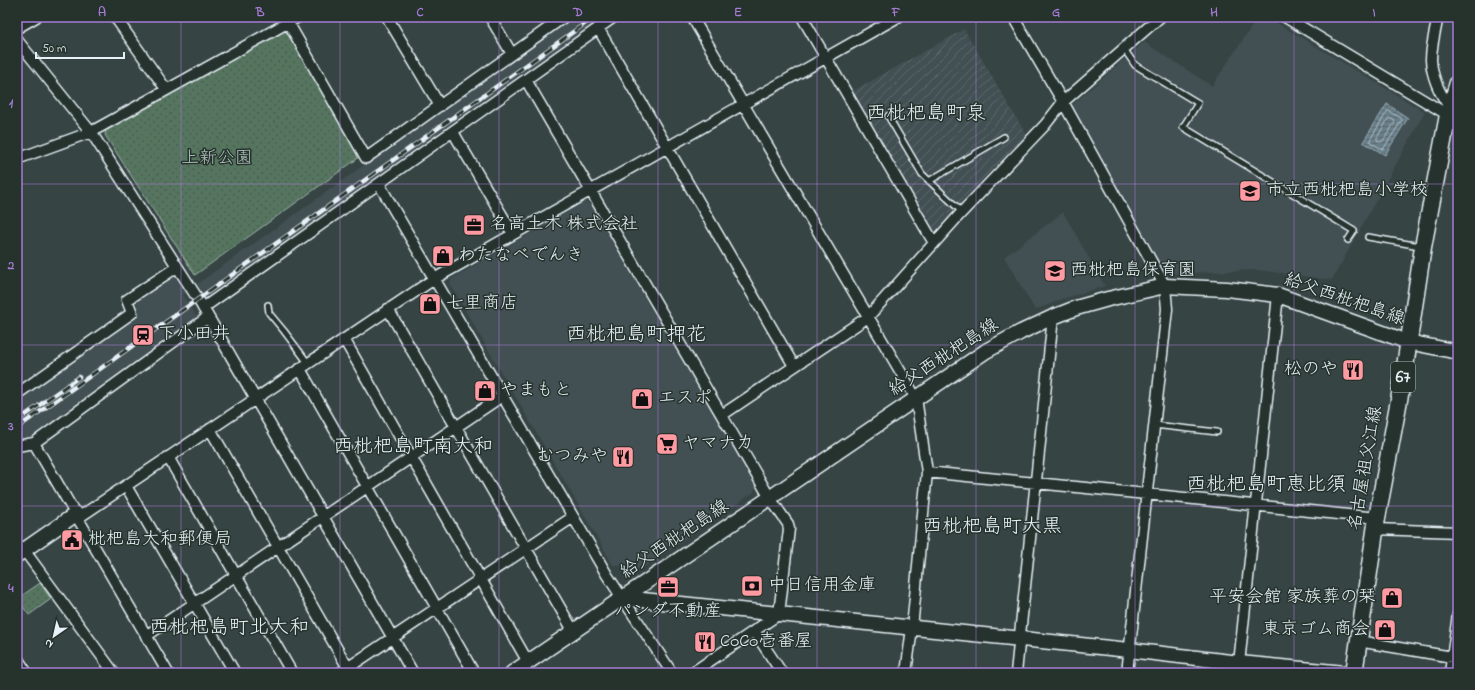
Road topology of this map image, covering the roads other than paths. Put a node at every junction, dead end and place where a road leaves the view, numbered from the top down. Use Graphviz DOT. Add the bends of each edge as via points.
graph roads {
  1 [pos="36,17"];
  2 [pos="115,17"];
  3 [pos="298,17"];
  4 [pos="388,17"];
  5 [pos="490,17"];
  6 [pos="564,17"];
  7 [pos="614,17"];
  8 [pos="692,17"];
  9 [pos="802,17"];
  10 [pos="898,17"];
  11 [pos="1013,17"];
  12 [pos="1160,17"];
  13 [pos="1285,17"];
  14 [pos="1438,17"];
  15 [pos="286,20"];
  16 [pos="17,28"];
  17 [pos="598,28"];
  18 [pos="17,40"];
  19 [pos="1124,49"];
  20 [pos="512,54"];
  21 [pos="826,58"];
  22 [pos="526,80"];
  23 [pos="1457,87"];
  24 [pos="166,89"];
  25 [pos="1063,102"];
  26 [pos="743,104"];
  27 [pos="440,106"];
  28 [pos="1449,112"];
  29 [pos="888,116"];
  30 [pos="1458,128"];
  31 [pos="91,132"];
  32 [pos="453,132"];
  33 [pos="1004,137"];
  34 [pos="667,147"];
  35 [pos="17,159"];
  36 [pos="929,181"];
  37 [pos="379,184"];
  38 [pos="591,190"];
  39 [pos="962,212"];
  40 [pos="513,234"];
  41 [pos="1368,237"];
  42 [pos="1348,240"];
  43 [pos="934,243"];
  44 [pos="1423,247"];
  45 [pos="177,267"];
  46 [pos="434,279"];
  47 [pos="1165,286"];
  48 [pos="1278,295"];
  49 [pos="268,305"];
  50 [pos="388,310"];
  51 [pos="205,313"];
  52 [pos="868,317"];
  53 [pos="1053,317"];
  54 [pos="344,339"];
  55 [pos="1408,342"];
  56 [pos="1458,352"];
  57 [pos="304,366"];
  58 [pos="794,366"];
  59 [pos="17,394"];
  60 [pos="502,396"];
  61 [pos="916,398"];
  62 [pos="255,399"];
  63 [pos="722,415"];
  64 [pos="1154,425"];
  65 [pos="456,427"];
  66 [pos="210,429"];
  67 [pos="1217,432"];
  68 [pos="34,443"];
  69 [pos="17,446"];
  70 [pos="168,457"];
  71 [pos="411,457"];
  72 [pos="927,472"];
  73 [pos="1036,483"];
  74 [pos="126,486"];
  75 [pos="367,486"];
  76 [pos="1146,494"];
  77 [pos="770,498"];
  78 [pos="1256,505"];
  79 [pos="77,516"];
  80 [pos="322,516"];
  81 [pos="573,517"];
  82 [pos="1376,524"];
  83 [pos="1458,532"];
  84 [pos="278,546"];
  85 [pos="525,548"];
  86 [pos="20,552"];
  87 [pos="236,575"];
  88 [pos="480,578"];
  89 [pos="623,598"];
  90 [pos="194,603"];
  91 [pos="437,608"];
  92 [pos="780,614"];
  93 [pos="1458,614"];
  94 [pos="912,628"];
  95 [pos="754,631"];
  96 [pos="574,632"];
  97 [pos="146,636"];
  98 [pos="392,637"];
  99 [pos="1020,639"];
  100 [pos="1358,641"];
  101 [pos="1129,650"];
  102 [pos="1455,657"];
  103 [pos="17,658"];
  104 [pos="528,662"];
  105 [pos="1238,668"];
  106 [pos="346,671"];
  107 [pos="27,673"];
  108 [pos="114,673"];
  109 [pos="168,673"];
  110 [pos="235,673"];
  111 [pos="292,673"];
  112 [pos="413,673"];
  113 [pos="474,673"];
  114 [pos="512,673"];
  115 [pos="672,673"];
  116 [pos="692,673"];
  117 [pos="782,673"];
  118 [pos="906,673"];
  119 [pos="1016,673"];
  120 [pos="1127,673"];
  121 [pos="1345,673"];
  122 [pos="1354,673"];
  123 [pos="1450,673"];
  1 -- 16 [label="street"];
  2 -- 24 [label="street"];
  3 -- 15 [label="street"];
  4 -- 27 [label="street"];
  5 -- 20 [label="street"];
  6 -- 20 [label="street"];
  7 -- 17 [label="street"];
  8 -- 26 [label="street"];
  9 -- 21 [label="street"];
  10 -- 21 [label="street"];
  11 -- 25 [label="street"];
  12 -- 19 [label="street"];
  13 -- 28 [label="street"];
  14 -- 28 [label="street" via="1431,60 1436,83"];
  15 -- 24 [label="street"];
  15 -- 27 [label="street" via="366,158"];
  17 -- 22 [label="street"];
  17 -- 34 [label="street"];
  18 -- 31 [label="street"];
  19 -- 25 [label="street"];
  19 -- 42 [label="lane" via="1135,65 1198,103 1183,128 1354,231"];
  20 -- 27 [label="street"];
  21 -- 26 [label="street"];
  21 -- 43 [label="street"];
  22 -- 32 [label="street"];
  22 -- 38 [label="street"];
  23 -- 28 [label="main road, 名古屋祖父江線 / 67"];
  24 -- 31 [label="street"];
  25 -- 39 [label="street" via="1045,125"];
  25 -- 47 [label="street"];
  26 -- 34 [label="street"];
  26 -- 52 [label="street"];
  28 -- 30 [label="street"];
  28 -- 44 [label="main road, 名古屋祖父江線 / 67"];
  29 -- 36 [label="lane" via="922,174"];
  31 -- 35 [label="street"];
  31 -- 45 [label="street"];
  32 -- 37 [label="street"];
  32 -- 40 [label="street"];
  33 -- 36 [label="lane"];
  34 -- 38 [label="street"];
  34 -- 58 [label="street"];
  36 -- 39 [label="lane"];
  37 -- 46 [label="street"];
  37 -- 51 [label="street"];
  38 -- 40 [label="street"];
  38 -- 63 [label="street"];
  39 -- 43 [label="street"];
  40 -- 46 [label="street"];
  41 -- 44 [label="lane"];
  43 -- 52 [label="street"];
  44 -- 55 [label="main road, 名古屋祖父江線 / 67"];
  45 -- 51 [label="street"];
  45 -- 59 [label="street" via="127,300 132,313"];
  46 -- 50 [label="street"];
  46 -- 60 [label="street"];
  47 -- 48 [label="main road, 給父西枇杷島線"];
  47 -- 53 [label="main road, 給父西枇杷島線" via="1108,299"];
  47 -- 64 [label="street" via="1167,309"];
  48 -- 55 [label="main road, 給父西枇杷島線"];
  48 -- 78 [label="street"];
  49 -- 57 [label="lane" via="269,313 284,331"];
  50 -- 54 [label="street"];
  50 -- 65 [label="street"];
  51 -- 62 [label="street"];
  51 -- 68 [label="street"];
  52 -- 58 [label="street"];
  52 -- 61 [label="street"];
  53 -- 61 [label="main road, 給父西枇杷島線" via="986,351"];
  53 -- 73 [label="street"];
  54 -- 57 [label="street"];
  54 -- 71 [label="street"];
  55 -- 56 [label="main road, 給父西枇杷島線"];
  55 -- 82 [label="main road, 名古屋祖父江線 / 67"];
  57 -- 62 [label="street"];
  57 -- 75 [label="street"];
  58 -- 63 [label="street"];
  60 -- 65 [label="street"];
  60 -- 81 [label="street"];
  61 -- 72 [label="street"];
  61 -- 77 [label="main road, 給父西枇杷島線"];
  62 -- 66 [label="street"];
  62 -- 80 [label="street"];
  63 -- 77 [label="street"];
  64 -- 67 [label="lane"];
  64 -- 76 [label="street"];
  65 -- 71 [label="street"];
  65 -- 85 [label="street"];
  66 -- 70 [label="street"];
  66 -- 84 [label="street"];
  68 -- 69 [label="street"];
  68 -- 79 [label="street"];
  70 -- 74 [label="street"];
  70 -- 87 [label="street"];
  71 -- 75 [label="street"];
  71 -- 88 [label="street"];
  72 -- 73 [label="street"];
  72 -- 94 [label="street"];
  73 -- 76 [label="street"];
  73 -- 99 [label="street"];
  74 -- 79 [label="street"];
  74 -- 90 [label="street"];
  75 -- 80 [label="street"];
  75 -- 91 [label="street"];
  76 -- 78 [label="street"];
  76 -- 101 [label="street"];
  77 -- 89 [label="main road, 給父西枇杷島線"];
  77 -- 92 [label="street" via="789,529"];
  78 -- 82 [label="street"];
  78 -- 105 [label="street"];
  79 -- 86 [label="main road"];
  79 -- 97 [label="street"];
  80 -- 84 [label="street"];
  80 -- 98 [label="street"];
  81 -- 85 [label="street"];
  81 -- 89 [label="street"];
  82 -- 83 [label="street"];
  82 -- 100 [label="main road, 名古屋祖父江線 / 67"];
  84 -- 87 [label="street"];
  84 -- 106 [label="street"];
  85 -- 88 [label="street"];
  85 -- 96 [label="street"];
  86 -- 108 [label="street"];
  87 -- 90 [label="street"];
  87 -- 111 [label="street"];
  88 -- 91 [label="street"];
  88 -- 104 [label="street"];
  89 -- 92 [label="main road"];
  89 -- 96 [label="main road, 給父西枇杷島線"];
  89 -- 115 [label="street"];
  90 -- 97 [label="street"];
  90 -- 110 [label="street"];
  91 -- 98 [label="street"];
  91 -- 113 [label="street"];
  92 -- 94 [label="main road"];
  92 -- 95 [label="street"];
  93 -- 102 [label="street"];
  94 -- 99 [label="main road"];
  94 -- 118 [label="street"];
  95 -- 116 [label="street"];
  95 -- 117 [label="street"];
  96 -- 104 [label="main road, 給父西枇杷島線"];
  97 -- 109 [label="street"];
  98 -- 106 [label="street"];
  98 -- 112 [label="street"];
  99 -- 101 [label="main road"];
  99 -- 119 [label="street"];
  100 -- 102 [label="street"];
  100 -- 122 [label="main road, 名古屋祖父江線 / 67"];
  101 -- 105 [label="main road"];
  101 -- 120 [label="street"];
  102 -- 123 [label="street"];
  103 -- 107 [label="street"];
  104 -- 114 [label="main road, 給父西枇杷島線"];
  105 -- 121 [label="main road"];
}
